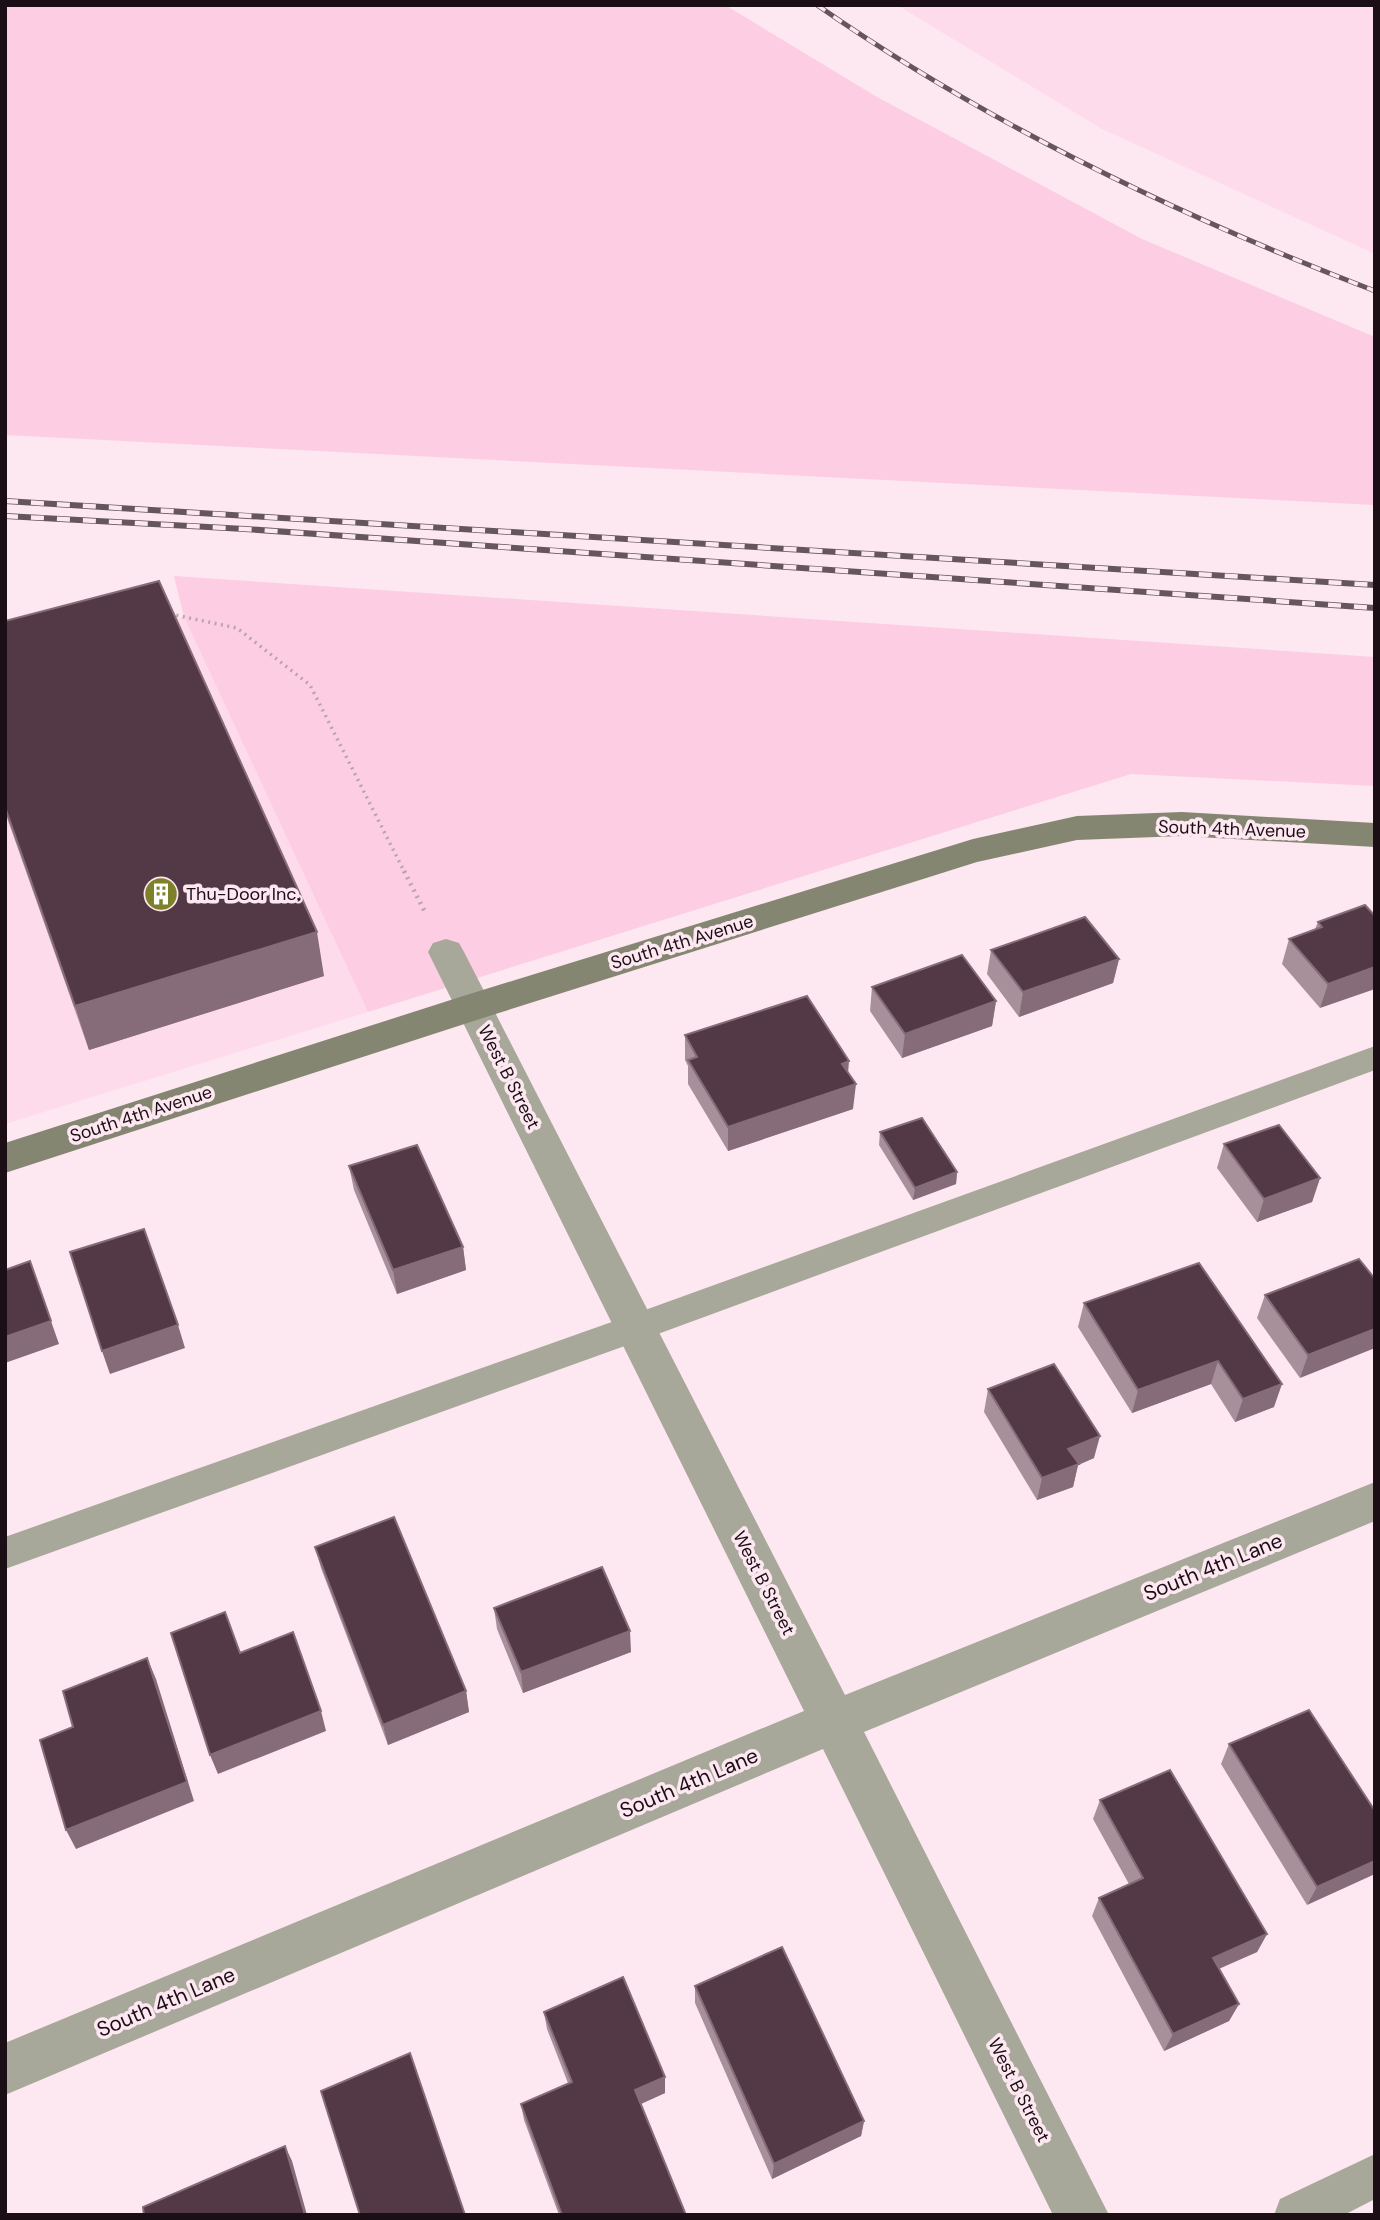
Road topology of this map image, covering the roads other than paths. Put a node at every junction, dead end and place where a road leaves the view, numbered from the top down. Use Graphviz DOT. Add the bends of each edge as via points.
graph roads {
  1 [pos="1375,835"];
  2 [pos="446,952"];
  3 [pos="473,1007"];
  4 [pos="1375,1058"];
  5 [pos="5,1158"];
  6 [pos="635,1328"];
  7 [pos="1375,1501"];
  8 [pos="5,1553"];
  9 [pos="833,1722"];
  10 [pos="5,2069"];
  11 [pos="1375,2176"];
  12 [pos="1082,2215"];
  13 [pos="1296,2215"];
  1 -- 3 [label="street, South 4th Avenue" via="1182,824 1077,828 972,851"];
  2 -- 3 [label="street, West B Street"];
  3 -- 5 [label="street, South 4th Avenue"];
  3 -- 6 [label="street, West B Street"];
  4 -- 6 [label="lane"];
  6 -- 8 [label="lane"];
  6 -- 9 [label="street, West B Street"];
  7 -- 9 [label="street, South 4th Lane"];
  9 -- 10 [label="street, South 4th Lane"];
  9 -- 12 [label="street, West B Street"];
  11 -- 13 [label="lane"];
}
